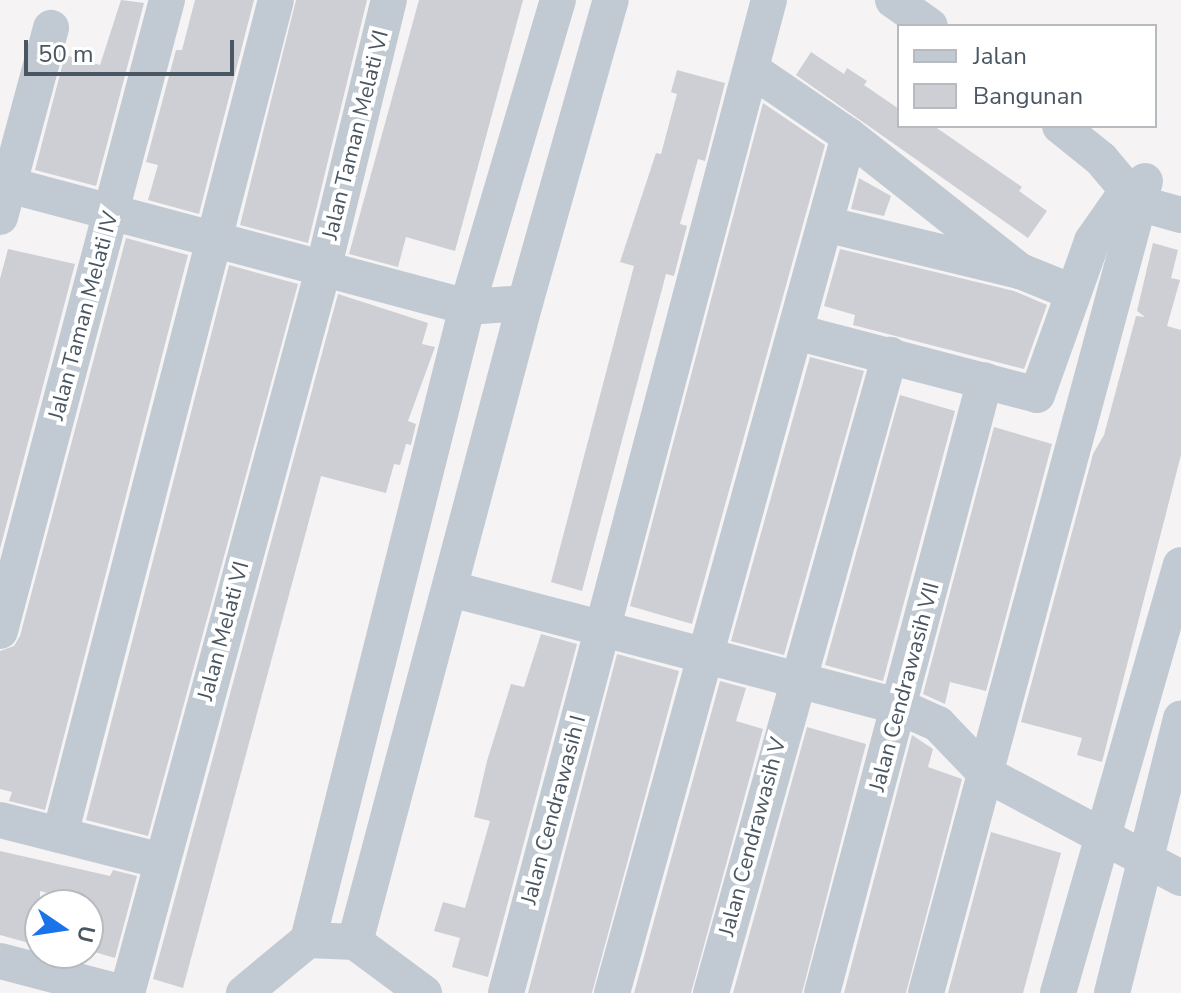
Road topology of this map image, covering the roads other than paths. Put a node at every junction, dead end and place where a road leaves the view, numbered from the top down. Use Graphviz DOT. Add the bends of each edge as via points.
graph roads {
  1 [pos="167,0"];
  2 [pos="276,0"];
  3 [pos="389,0"];
  4 [pos="558,0"];
  5 [pos="611,0"];
  6 [pos="769,0"];
  7 [pos="893,0"];
  8 [pos="927,24"];
  9 [pos="51,28"];
  10 [pos="752,70"];
  11 [pos="1062,128"];
  12 [pos="849,136"];
  13 [pos="1181,190"];
  14 [pos="1136,191"];
  15 [pos="4,201"];
  16 [pos="111,212"];
  17 [pos="1181,215"];
  18 [pos="825,224"];
  19 [pos="214,239"];
  20 [pos="323,270"];
  21 [pos="1020,271"];
  22 [pos="1072,292"];
  23 [pos="525,303"];
  24 [pos="467,307"];
  25 [pos="796,332"];
  26 [pos="890,355"];
  27 [pos="985,380"];
  28 [pos="1181,565"];
  29 [pos="451,589"];
  30 [pos="601,628"];
  31 [pos="0,631"];
  32 [pos="706,655"];
  33 [pos="795,680"];
  34 [pos="900,707"];
  35 [pos="1181,719"];
  36 [pos="986,774"];
  37 [pos="0,820"];
  38 [pos="60,835"];
  39 [pos="1104,835"];
  40 [pos="1143,859"];
  41 [pos="162,861"];
  42 [pos="1181,878"];
  43 [pos="308,940"];
  44 [pos="355,942"];
  45 [pos="0,961"];
  46 [pos="125,993"];
  47 [pos="244,993"];
  48 [pos="424,993"];
  49 [pos="506,993"];
  50 [pos="612,993"];
  51 [pos="711,993"];
  52 [pos="822,993"];
  53 [pos="926,993"];
  54 [pos="1058,993"];
  55 [pos="1112,993"];
  1 -- 16 [label="street, Jalan Taman Melati IV"];
  2 -- 19 [label="street"];
  3 -- 20 [label="street, Jalan Taman Melati VI"];
  4 -- 24 [label="street"];
  5 -- 23 [label="street"];
  6 -- 10 [label="street, Jalan Cendrawasih I"];
  7 -- 8 [label="street"];
  9 -- 15 [label="street"];
  10 -- 12 [label="street"];
  10 -- 30 [label="street, Jalan Cendrawasih I"];
  11 -- 14 [label="street"];
  12 -- 18 [label="street"];
  12 -- 21 [label="street"];
  13 -- 14 [label="street"];
  14 -- 17 [label="street"];
  14 -- 22 [label="street" via="1103,220"];
  14 -- 36 [label="street"];
  15 -- 16 [label="street"];
  16 -- 19 [label="street"];
  16 -- 31 [label="street, Jalan Taman Melati IV"];
  18 -- 21 [label="street"];
  18 -- 25 [label="street"];
  19 -- 20 [label="street"];
  19 -- 38 [label="street"];
  20 -- 24 [label="street"];
  20 -- 41 [label="street, Jalan Melati VI"];
  21 -- 22 [label="street"];
  22 -- 27 [label="street" via="1037,395"];
  23 -- 24 [label="street"];
  23 -- 29 [label="street"];
  24 -- 43 [label="street"];
  25 -- 26 [label="street"];
  25 -- 32 [label="street"];
  26 -- 27 [label="street"];
  26 -- 33 [label="street, Jalan Cendrawasih V"];
  27 -- 34 [label="street, Jalan Cendrawasih VII"];
  28 -- 39 [label="street"];
  29 -- 30 [label="street"];
  29 -- 44 [label="street"];
  30 -- 32 [label="street"];
  30 -- 49 [label="street, Jalan Cendrawasih I"];
  32 -- 33 [label="street"];
  32 -- 50 [label="street"];
  33 -- 34 [label="street"];
  33 -- 51 [label="street, Jalan Cendrawasih V"];
  34 -- 36 [label="street" via="938,724"];
  34 -- 52 [label="street, Jalan Cendrawasih VII"];
  35 -- 40 [label="street"];
  36 -- 39 [label="street"];
  36 -- 53 [label="street"];
  37 -- 38 [label="street"];
  38 -- 41 [label="street"];
  39 -- 40 [label="street"];
  39 -- 54 [label="street"];
  40 -- 42 [label="street"];
  40 -- 55 [label="street"];
  41 -- 46 [label="street, Jalan Melati VI"];
  43 -- 44 [label="street"];
  43 -- 47 [label="street"];
  44 -- 48 [label="street"];
  45 -- 46 [label="street"];
}
